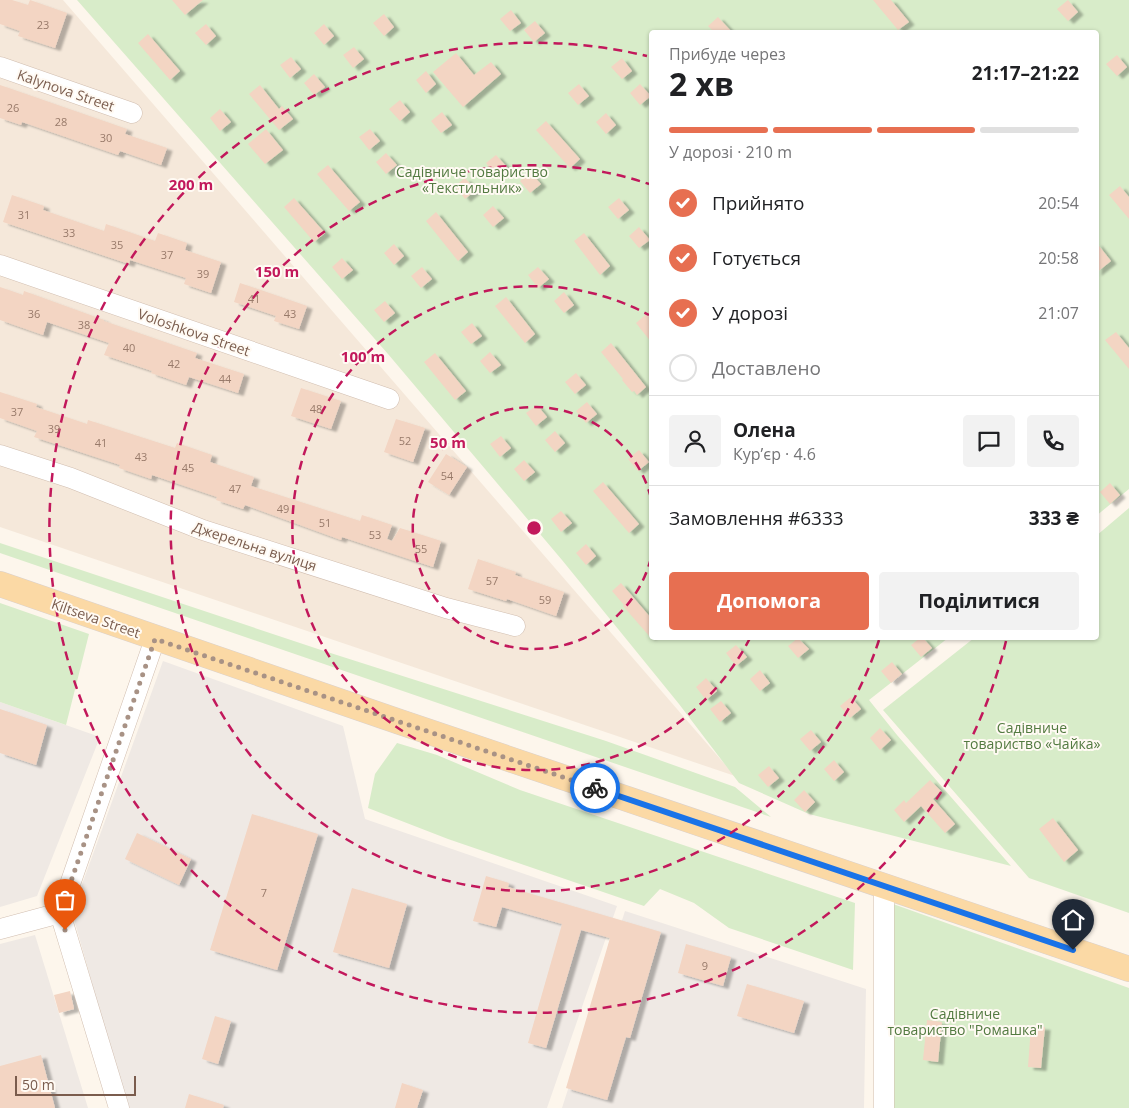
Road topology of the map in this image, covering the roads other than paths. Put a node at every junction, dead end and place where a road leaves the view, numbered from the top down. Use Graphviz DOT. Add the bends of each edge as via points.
graph roads {
  1 [pos="0,67"];
  2 [pos="132,113"];
  3 [pos="0,265"];
  4 [pos="389,399"];
  5 [pos="0,455"];
  6 [pos="0,584"];
  7 [pos="514,626"];
  8 [pos="155,639"];
  9 [pos="884,886"];
  10 [pos="60,913"];
  11 [pos="0,930"];
  12 [pos="1129,969"];
  13 [pos="119,1108"];
  14 [pos="884,1108"];
  1 -- 2 [label="street, Kalynova Street"];
  3 -- 4 [label="street, Voloshkova Street"];
  5 -- 7 [label="street, Джерельна вулиця" via="71,478 203,530 446,608"];
  6 -- 8 [label="main road, Kiltseva Street"];
  8 -- 9 [label="main road, Kiltseva Street"];
  8 -- 10 [label="street"];
  9 -- 12 [label="main road, Kiltseva Street"];
  9 -- 14 [label="street"];
  10 -- 11 [label="street"];
  10 -- 13 [label="street"];
}
